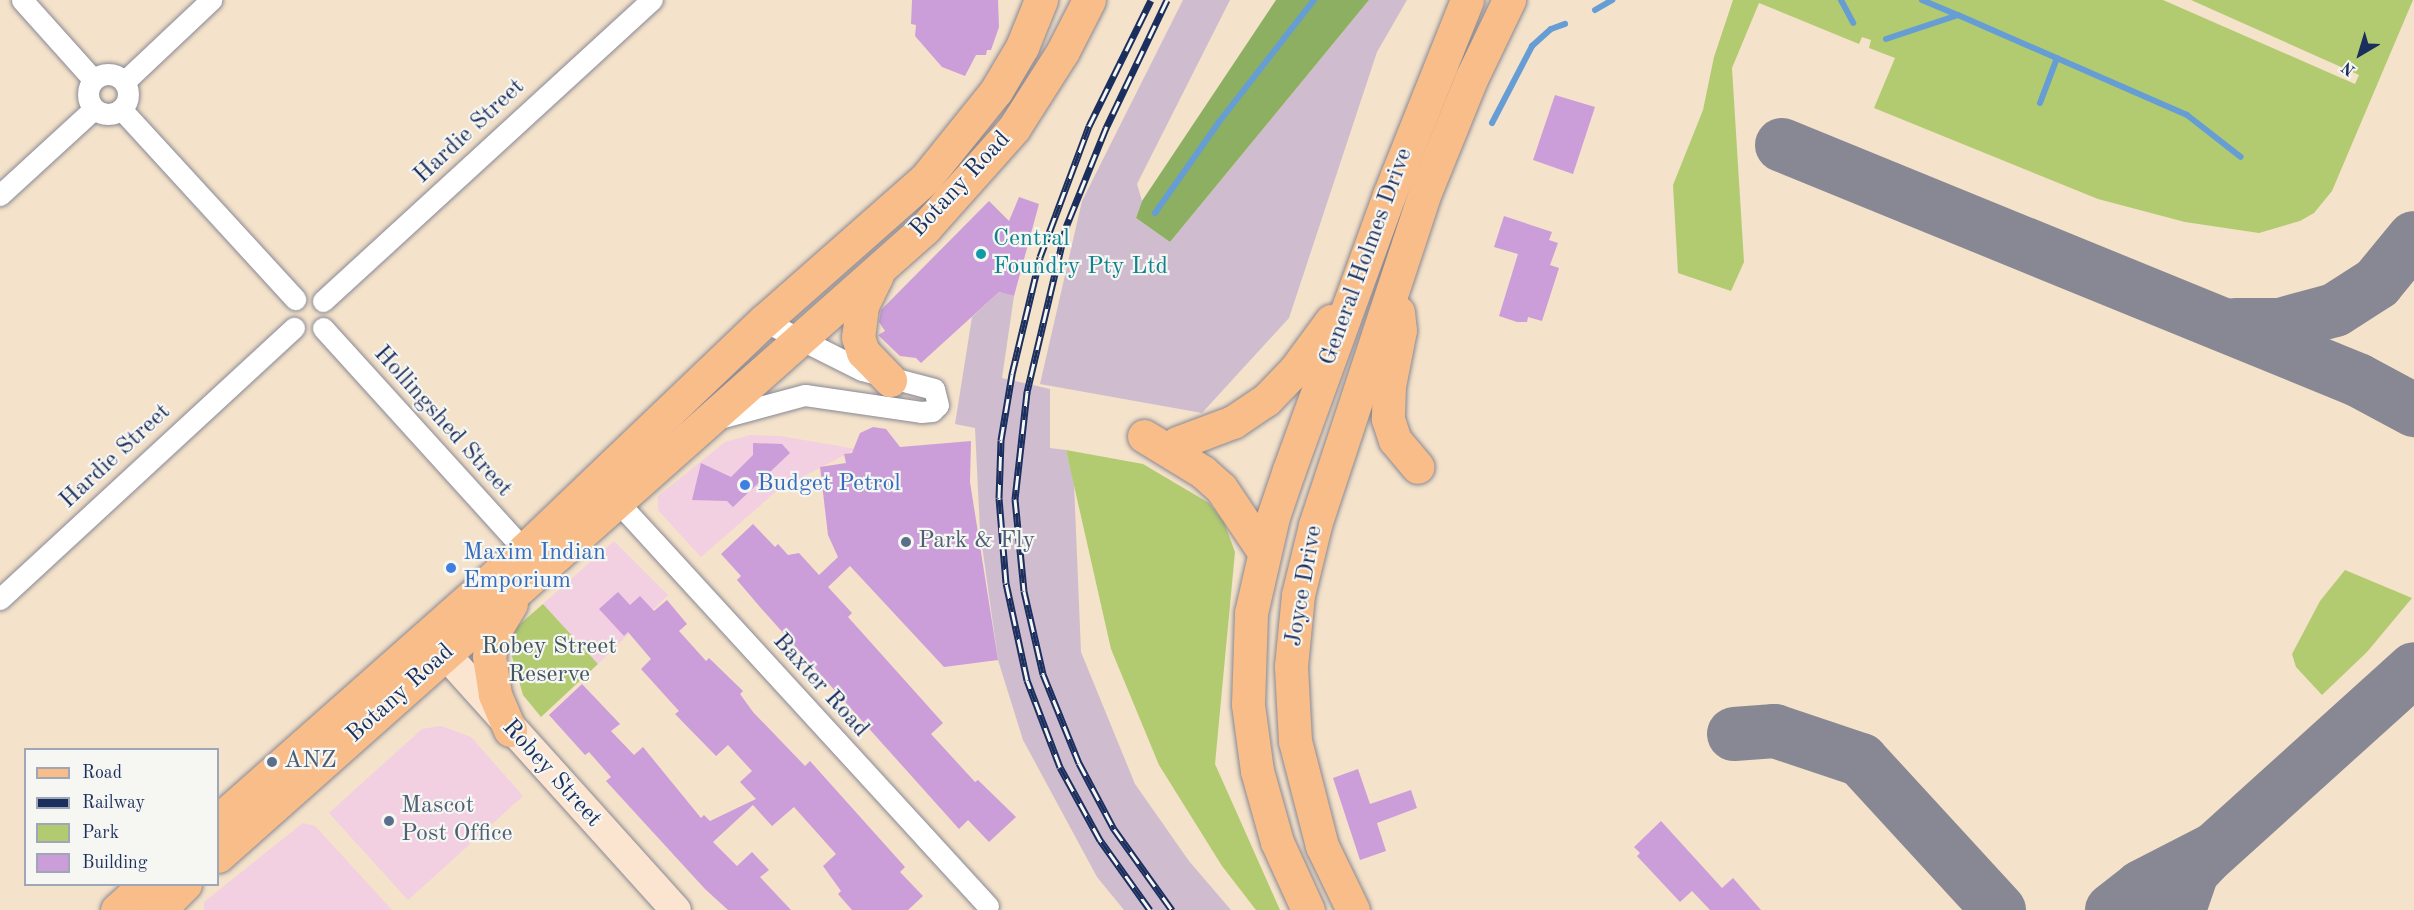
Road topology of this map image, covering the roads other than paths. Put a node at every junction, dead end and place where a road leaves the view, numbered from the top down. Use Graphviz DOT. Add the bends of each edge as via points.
graph roads {
  1 [pos="22,0"];
  2 [pos="211,0"];
  3 [pos="652,0"];
  4 [pos="1058,0"];
  5 [pos="1089,0"];
  6 [pos="1467,0"];
  7 [pos="1509,0"];
  8 [pos="1029,19"];
  9 [pos="93,80"];
  10 [pos="124,82"];
  11 [pos="94,109"];
  12 [pos="121,109"];
  13 [pos="0,195"];
  14 [pos="881,267"];
  15 [pos="1396,280"];
  16 [pos="1354,288"];
  17 [pos="295,299"];
  18 [pos="323,301"];
  19 [pos="764,321"];
  20 [pos="294,328"];
  21 [pos="323,328"];
  22 [pos="797,339"];
  23 [pos="890,380"];
  24 [pos="702,424"];
  25 [pos="1144,436"];
  26 [pos="1177,443"];
  27 [pos="1418,467"];
  28 [pos="1333,468"];
  29 [pos="615,499"];
  30 [pos="1273,517"];
  31 [pos="1264,552"];
  32 [pos="531,559"];
  33 [pos="0,599"];
  34 [pos="437,645"];
  35 [pos="510,730"];
  36 [pos="219,820"];
  37 [pos="219,855"];
  38 [pos="164,899"];
  39 [pos="988,906"];
  40 [pos="117,910"];
  41 [pos="676,910"];
  42 [pos="1308,910"];
  43 [pos="1353,910"];
  1 -- 9 [label="street"];
  2 -- 10 [label="street"];
  3 -- 18 [label="street, Hardie Street"];
  4 -- 8 [label="main road, Botany Road"];
  5 -- 14 [label="main road, Botany Road" via="1064,51 1014,128 960,193"];
  6 -- 16 [label="main road, General Holmes Drive"];
  7 -- 15 [label="main road, General Holmes Drive" via="1443,146"];
  8 -- 19 [label="main road, Botany Road" via="973,123 926,178"];
  9 -- 10 [label="street" via="106,74"];
  9 -- 11 [label="street" via="88,97"];
  10 -- 12 [label="street" via="127,99"];
  11 -- 12 [label="street" via="104,114"];
  11 -- 13 [label="street"];
  12 -- 17 [label="street"];
  14 -- 22 [label="main road, Botany Road"];
  14 -- 23 [label="main road" via="857,324 863,352"];
  15 -- 27 [label="main road" via="1400,330 1389,386 1388,419 1395,440"];
  15 -- 28 [label="main road, General Holmes Drive"];
  16 -- 26 [label="main road" via="1296,370 1266,400 1233,422"];
  16 -- 30 [label="main road, General Holmes Drive"];
  17 -- 18 [label="street" via="313,294"];
  17 -- 20 [label="street" via="289,313"];
  18 -- 21 [label="street" via="329,311"];
  19 -- 22 [label="street"];
  19 -- 32 [label="main road, Botany Road"];
  20 -- 21 [label="street" via="305,334"];
  20 -- 33 [label="street, Hardie Street"];
  21 -- 32 [label="street, Hollingshed Street"];
  22 -- 23 [label="street"];
  22 -- 24 [label="main road, Botany Road"];
  23 -- 24 [label="street" via="934,389 938,405 933,411 921,412 805,395"];
  24 -- 29 [label="main road, Botany Road"];
  25 -- 31 [label="main road" via="1203,472 1221,488"];
  28 -- 43 [label="main road, Joyce Drive" via="1298,595 1291,704 1310,810"];
  29 -- 32 [label="main road, Botany Road"];
  29 -- 39 [label="street, Baxter Road"];
  30 -- 31 [label="main road, Joyce Drive"];
  31 -- 42 [label="main road, Joyce Drive" via="1248,636 1252,740 1267,811"];
  32 -- 34 [label="main road, Botany Road"];
  32 -- 35 [label="main road" via="491,641 490,672"];
  34 -- 35 [label="street, Robey Street"];
  34 -- 36 [label="main road, Botany Road"];
  34 -- 37 [label="main road, Botany Road"];
  35 -- 41 [label="street, Robey Street"];
  38 -- 40 [label="main road"];
}
